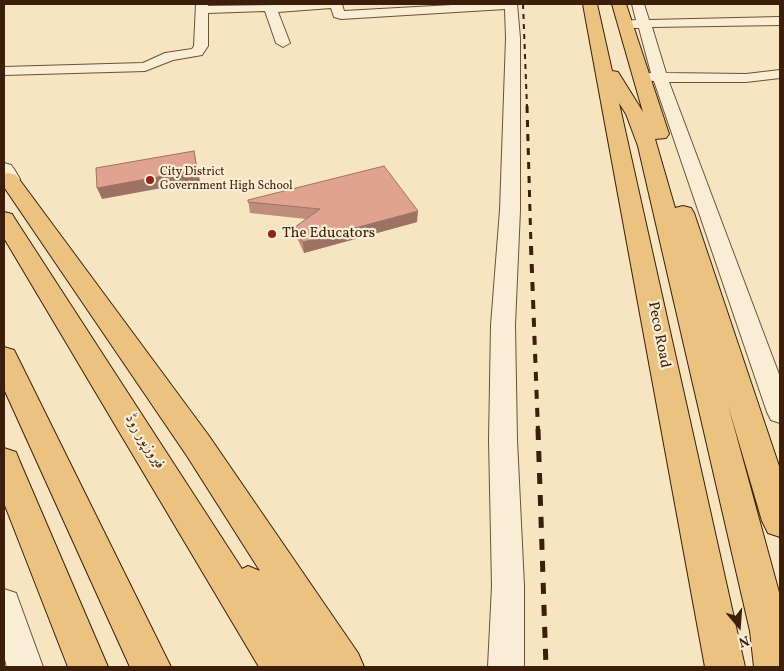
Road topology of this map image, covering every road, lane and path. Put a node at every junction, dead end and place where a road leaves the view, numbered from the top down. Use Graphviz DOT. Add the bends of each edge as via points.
graph roads {
  1 [pos="336,4"];
  2 [pos="590,4"];
  3 [pos="638,4"];
  4 [pos="511,5"];
  5 [pos="272,6"];
  6 [pos="202,7"];
  7 [pos="630,17"];
  8 [pos="780,21"];
  9 [pos="283,43"];
  10 [pos="602,59"];
  11 [pos="4,71"];
  12 [pos="780,74"];
  13 [pos="651,77"];
  14 [pos="5,176"];
  15 [pos="10,228"];
  16 [pos="689,235"];
  17 [pos="719,238"];
  18 [pos="4,358"];
  19 [pos="780,412"];
  20 [pos="4,462"];
  21 [pos="174,492"];
  22 [pos="780,521"];
  23 [pos="4,605"];
  24 [pos="25,667"];
  25 [pos="88,667"];
  26 [pos="151,667"];
  27 [pos="282,667"];
  28 [pos="314,667"];
  29 [pos="344,667"];
  30 [pos="506,667"];
  31 [pos="725,667"];
  32 [pos="774,667"];
  1 -- 4 [label="street" via="341,15"];
  1 -- 5 [label="street"];
  2 -- 10 [label="main road, Peco Road"];
  3 -- 7 [label="street"];
  4 -- 30 [label="street" via="510,210 503,325 508,586"];
  5 -- 6 [label="street"];
  5 -- 9 [label="street"];
  6 -- 11 [label="street" via="201,46 197,52 170,56 145,67"];
  7 -- 8 [label="street"];
  7 -- 13 [label="main road"];
  10 -- 31 [label="main road, Peco Road"];
  10 -- 32 [label="main road" via="635,114 648,146 770,631"];
  12 -- 13 [label="street" via="746,78"];
  13 -- 16 [label="main road"];
  13 -- 17 [label="street"];
  14 -- 29 [label="main road" via="198,446"];
  15 -- 21 [label="main road, فیروزپور روڈ"];
  16 -- 17 [label="street"];
  16 -- 22 [label="main road"];
  17 -- 19 [label="street"];
  18 -- 26 [label="main road"];
  20 -- 25 [label="main road"];
  21 -- 27 [label="main road, فیروزپور روڈ"];
  21 -- 28 [label="main road"];
  23 -- 24 [label="street"];
}
